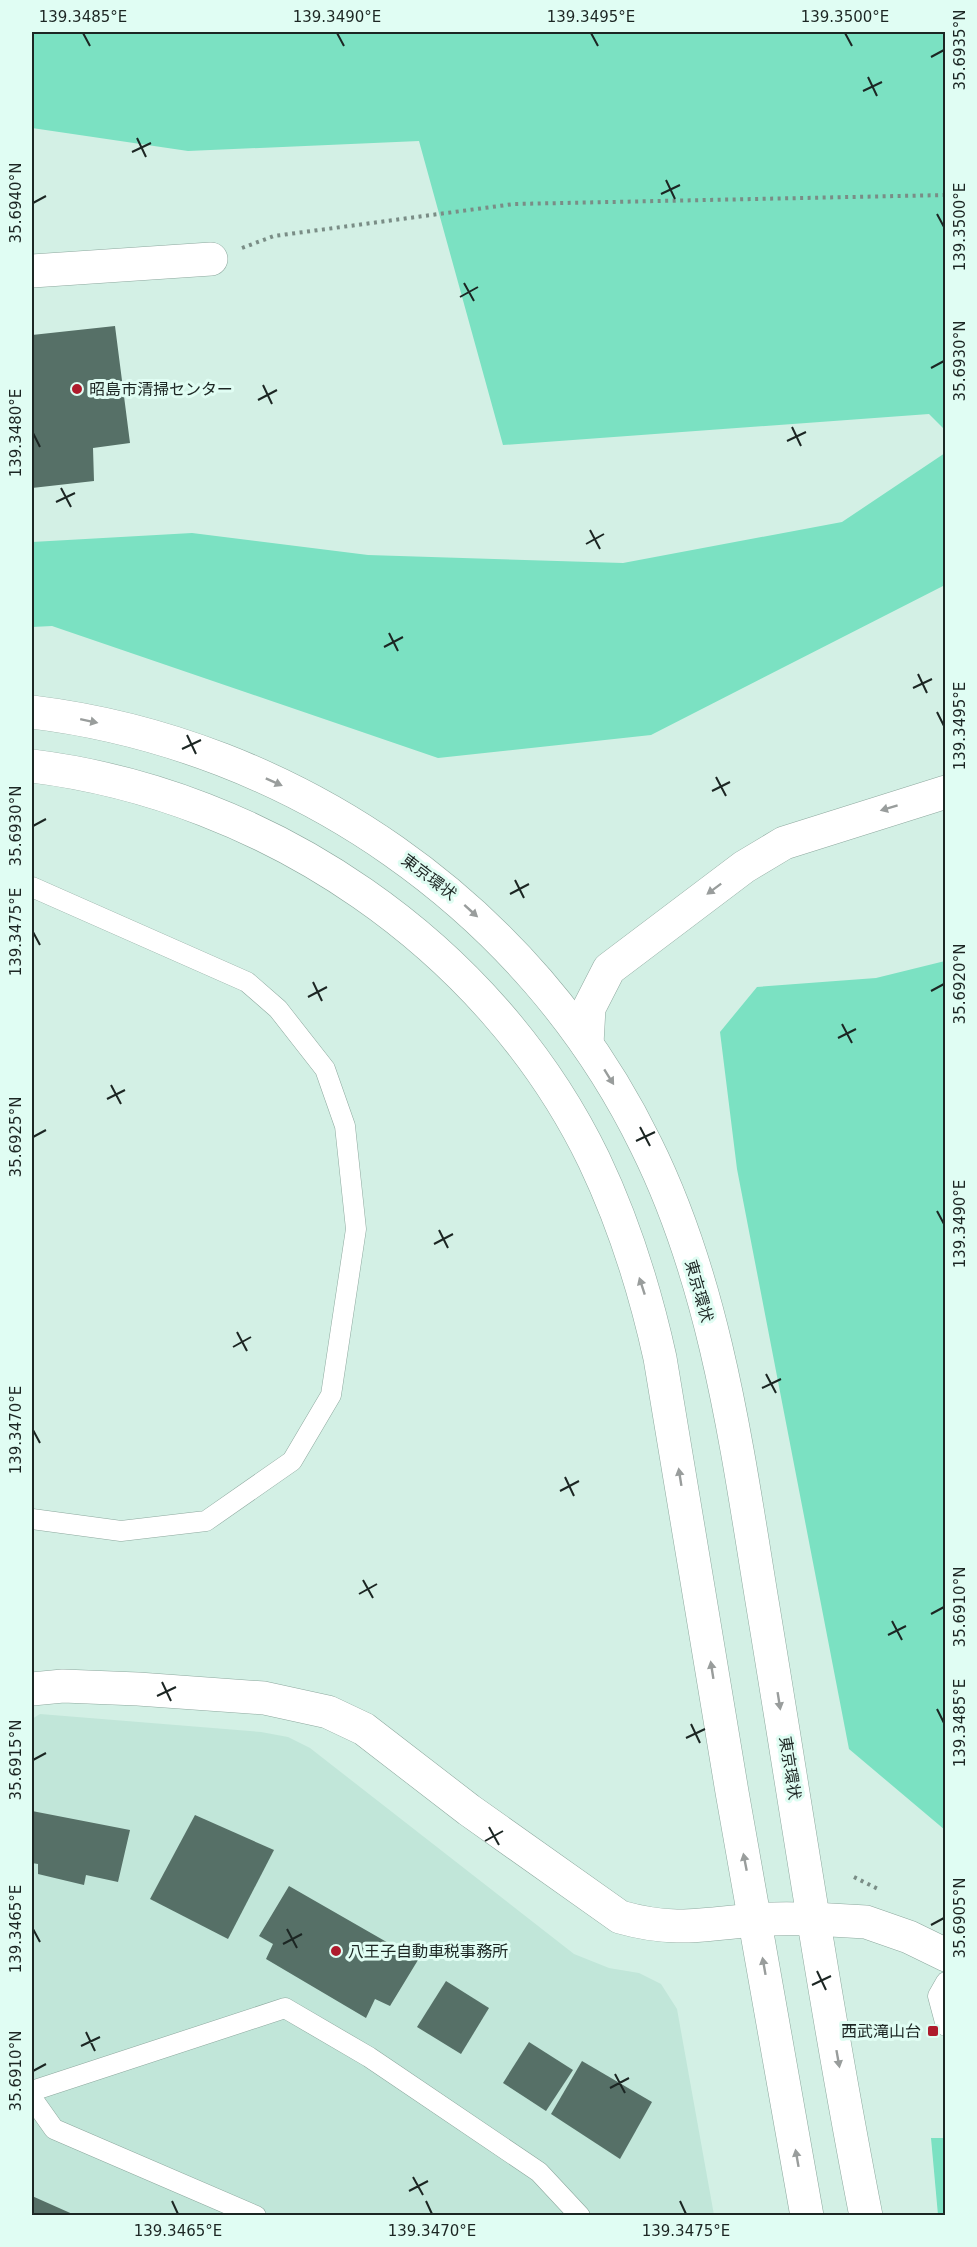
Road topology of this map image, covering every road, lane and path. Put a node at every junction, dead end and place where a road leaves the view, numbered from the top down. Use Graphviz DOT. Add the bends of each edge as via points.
graph roads {
  1 [pos="945,195"];
  2 [pos="211,259"];
  3 [pos="32,271"];
  4 [pos="32,712"];
  5 [pos="32,766"];
  6 [pos="945,792"];
  7 [pos="32,887"];
  8 [pos="587,1044"];
  9 [pos="32,1519"];
  10 [pos="32,1689"];
  11 [pos="756,1919"];
  12 [pos="813,1919"];
  13 [pos="945,1955"];
  14 [pos="945,1982"];
  15 [pos="945,2026"];
  16 [pos="32,2091"];
  17 [pos="32,2098"];
  18 [pos="256,2216"];
  19 [pos="580,2216"];
  20 [pos="807,2216"];
  21 [pos="866,2216"];
  1 -- 2 [label="path" via="514,204 274,236"];
  2 -- 3 [label="main road"];
  4 -- 8 [label="main road, 東京環状, one-way" via="105,724 193,748 277,783 340,816 435,880 494,932 555,1000"];
  11 -- 5 [label="main road, one-way" via="644,1290 610,1195 565,1109 514,1034 470,985 421,939 331,874 258,832 192,805 106,778"];
  6 -- 8 [label="main road, one-way" via="784,843 744,867 609,969 589,1008"];
  7 -- 9 [label="lane" via="247,982 279,1009 325,1069 345,1126 356,1229 331,1395 292,1461 206,1521 121,1531"];
  8 -- 12 [label="main road, 東京環状, one-way" via="630,1113 662,1179 716,1353 747,1503"];
  10 -- 11 [label="main road" via="63,1686 264,1698 328,1713 364,1729 469,1810 620,1917 681,1928"];
  11 -- 12 [label="main road"];
  20 -- 11 [label="main road, one-way"];
  12 -- 13 [label="main road" via="866,1922"];
  12 -- 21 [label="main road, 東京環状, one-way"];
  14 -- 15 [label="lane" via="938,1996"];
  16 -- 19 [label="lane" via="285,2008 369,2057 539,2172"];
  17 -- 18 [label="lane" via="54,2129"];
}
